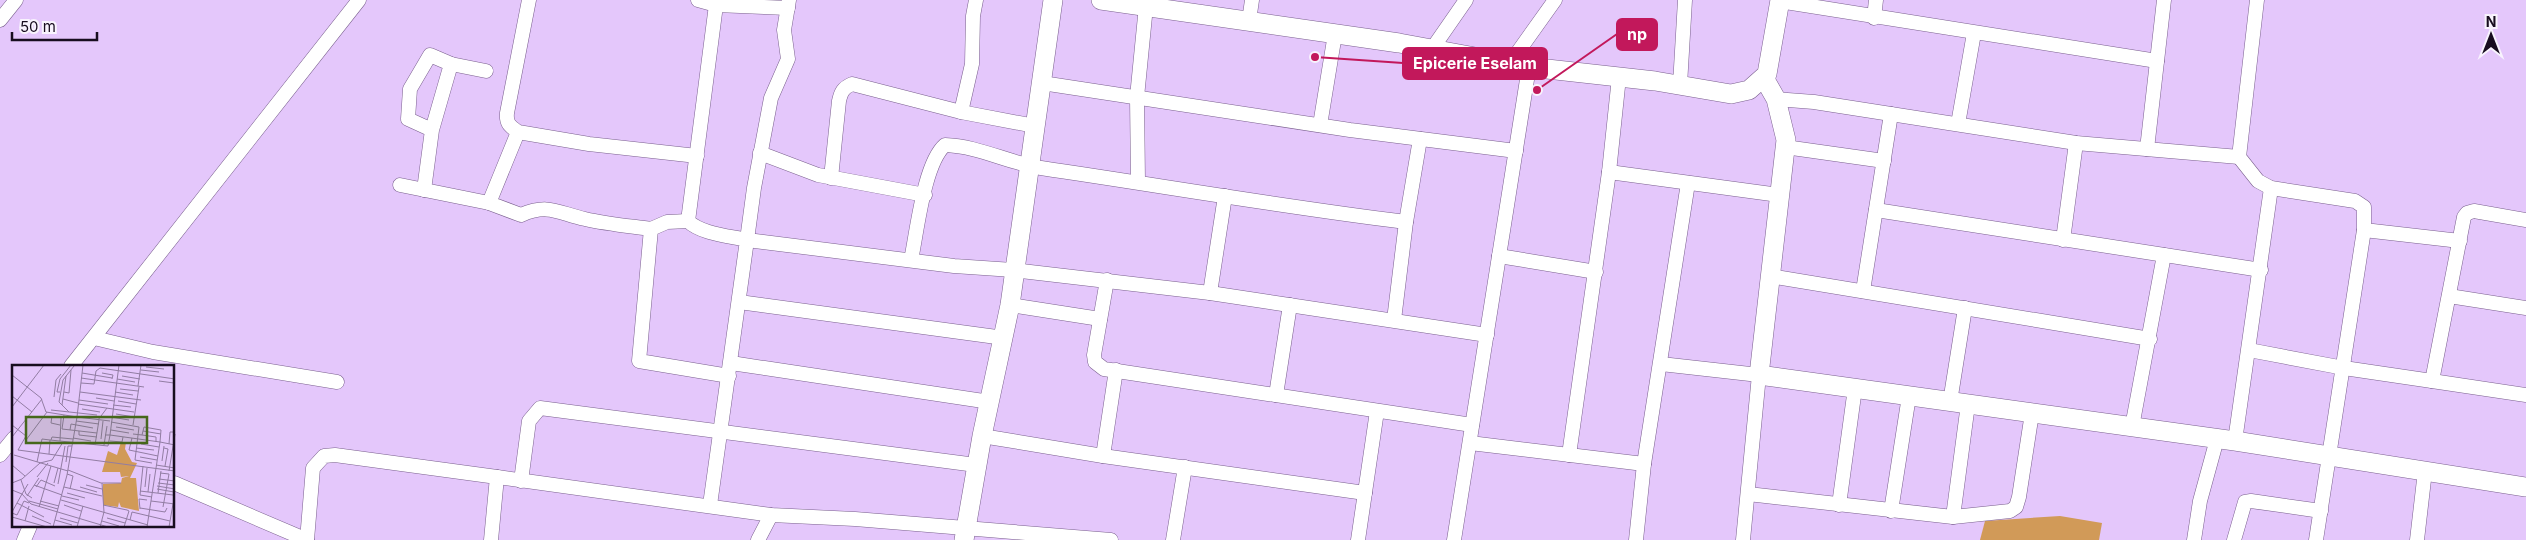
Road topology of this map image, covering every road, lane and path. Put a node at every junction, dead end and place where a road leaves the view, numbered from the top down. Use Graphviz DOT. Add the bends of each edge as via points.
graph roads {
  1 [pos="16,0"];
  2 [pos="359,0"];
  3 [pos="529,0"];
  4 [pos="698,0"];
  5 [pos="976,0"];
  6 [pos="1053,0"];
  7 [pos="1101,0"];
  8 [pos="1252,0"];
  9 [pos="1466,0"];
  10 [pos="1555,0"];
  11 [pos="1685,0"];
  12 [pos="1876,0"];
  13 [pos="2164,0"];
  14 [pos="2257,0"];
  15 [pos="1780,1"];
  16 [pos="788,4"];
  17 [pos="716,5"];
  18 [pos="1146,6"];
  19 [pos="1874,18"];
  20 [pos="0,20"];
  21 [pos="1248,21"];
  22 [pos="1974,33"];
  23 [pos="1335,34"];
  24 [pos="1432,49"];
  25 [pos="2157,61"];
  26 [pos="1510,63"];
  27 [pos="451,64"];
  28 [pos="1529,67"];
  29 [pos="486,71"];
  30 [pos="1619,77"];
  31 [pos="1764,78"];
  32 [pos="1042,83"];
  33 [pos="1680,85"];
  34 [pos="1138,97"];
  35 [pos="1776,99"];
  36 [pos="961,112"];
  37 [pos="1891,114"];
  38 [pos="1958,124"];
  39 [pos="1320,125"];
  40 [pos="1036,126"];
  41 [pos="432,130"];
  42 [pos="518,132"];
  43 [pos="1420,139"];
  44 [pos="2076,143"];
  45 [pos="1785,148"];
  46 [pos="2147,149"];
  47 [pos="1516,152"];
  48 [pos="760,153"];
  49 [pos="698,156"];
  50 [pos="2239,157"];
  51 [pos="1884,161"];
  52 [pos="1030,166"];
  53 [pos="1609,172"];
  54 [pos="831,178"];
  55 [pos="1138,182"];
  56 [pos="1688,183"];
  57 [pos="400,185"];
  58 [pos="2271,188"];
  59 [pos="424,190"];
  60 [pos="925,195"];
  61 [pos="1779,195"];
  62 [pos="1225,196"];
  63 [pos="489,203"];
  64 [pos="1876,210"];
  65 [pos="2526,220"];
  66 [pos="688,221"];
  67 [pos="1406,222"];
  68 [pos="651,229"];
  69 [pos="2364,230"];
  70 [pos="747,240"];
  71 [pos="2063,240"];
  72 [pos="2460,242"];
  73 [pos="2164,254"];
  74 [pos="1499,256"];
  75 [pos="911,260"];
  76 [pos="1013,270"];
  77 [pos="2261,270"];
  78 [pos="1596,272"];
  79 [pos="1770,276"];
  80 [pos="1107,280"];
  81 [pos="1863,291"];
  82 [pos="1210,293"];
  83 [pos="2449,296"];
  84 [pos="739,302"];
  85 [pos="1010,305"];
  86 [pos="1290,305"];
  87 [pos="1965,308"];
  88 [pos="2526,308"];
  89 [pos="1100,319"];
  90 [pos="1394,320"];
  91 [pos="1487,335"];
  92 [pos="94,338"];
  93 [pos="1004,338"];
  94 [pos="2150,339"];
  95 [pos="2249,350"];
  96 [pos="1661,364"];
  97 [pos="72,365"];
  98 [pos="2344,368"];
  99 [pos="730,370"];
  100 [pos="1116,370"];
  101 [pos="1759,375"];
  102 [pos="2432,381"];
  103 [pos="337,382"];
  104 [pos="1854,388"];
  105 [pos="1276,395"];
  106 [pos="2526,395"];
  107 [pos="1909,396"];
  108 [pos="990,402"];
  109 [pos="1950,402"];
  110 [pos="1968,404"];
  111 [pos="1377,410"];
  112 [pos="2032,413"];
  113 [pos="1472,424"];
  114 [pos="2132,427"];
  115 [pos="721,432"];
  116 [pos="982,436"];
  117 [pos="12,440"];
  118 [pos="2226,440"];
  119 [pos="1470,443"];
  120 [pos="0,455"];
  121 [pos="1569,455"];
  122 [pos="1103,456"];
  123 [pos="2330,456"];
  124 [pos="1644,464"];
  125 [pos="976,465"];
  126 [pos="1185,468"];
  127 [pos="2424,471"];
  128 [pos="497,477"];
  129 [pos="521,481"];
  130 [pos="175,483"];
  131 [pos="2526,486"];
  132 [pos="1365,493"];
  133 [pos="1748,494"];
  134 [pos="710,505"];
  135 [pos="1839,505"];
  136 [pos="1891,510"];
  137 [pos="2320,512"];
  138 [pos="770,515"];
  139 [pos="1953,517"];
  140 [pos="29,528"];
  141 [pos="965,534"];
  142 [pos="24,540"];
  143 [pos="307,540"];
  144 [pos="491,540"];
  145 [pos="758,540"];
  146 [pos="1110,540"];
  147 [pos="1173,540"];
  148 [pos="1358,540"];
  149 [pos="1454,540"];
  150 [pos="1636,540"];
  151 [pos="1743,540"];
  152 [pos="2194,540"];
  153 [pos="2234,540"];
  154 [pos="2316,540"];
  155 [pos="2418,540"];
  1 -- 20 [label="street"];
  2 -- 92 [label="street"];
  3 -- 42 [label="street" via="507,121"];
  4 -- 17 [label="street"];
  5 -- 36 [label="street" via="972,16 972,64"];
  6 -- 32 [label="street"];
  7 -- 18 [label="street"];
  8 -- 21 [label="street"];
  9 -- 24 [label="street"];
  10 -- 26 [label="street"];
  11 -- 33 [label="street"];
  12 -- 19 [label="street"];
  13 -- 25 [label="street"];
  14 -- 50 [label="street"];
  15 -- 19 [label="street"];
  15 -- 31 [label="street" via="1769,68"];
  16 -- 17 [label="street"];
  16 -- 48 [label="street" via="784,30 788,59 771,98"];
  17 -- 49 [label="street"];
  18 -- 21 [label="street"];
  18 -- 34 [label="street"];
  19 -- 22 [label="street"];
  21 -- 23 [label="street"];
  22 -- 25 [label="street"];
  22 -- 38 [label="street"];
  23 -- 24 [label="street"];
  23 -- 39 [label="street"];
  24 -- 26 [label="street"];
  25 -- 46 [label="street"];
  26 -- 28 [label="street"];
  27 -- 29 [label="street"];
  27 -- 41 [label="street"];
  27 -- 41 [label="street" via="430,55 410,89 408,119"];
  28 -- 30 [label="street"];
  28 -- 47 [label="street"];
  30 -- 33 [label="street"];
  30 -- 53 [label="street"];
  31 -- 33 [label="street" via="1749,90 1731,94"];
  31 -- 35 [label="street"];
  32 -- 34 [label="street"];
  32 -- 40 [label="street"];
  34 -- 39 [label="street"];
  34 -- 55 [label="street"];
  35 -- 37 [label="street"];
  35 -- 45 [label="street" via="1786,132"];
  36 -- 40 [label="street"];
  36 -- 54 [label="street" via="852,84 845,87 839,101"];
  37 -- 38 [label="street"];
  37 -- 51 [label="street"];
  38 -- 44 [label="street"];
  39 -- 43 [label="street"];
  40 -- 52 [label="street"];
  41 -- 59 [label="street"];
  42 -- 49 [label="street" via="589,144"];
  42 -- 63 [label="street"];
  43 -- 47 [label="street"];
  43 -- 67 [label="street"];
  44 -- 46 [label="street"];
  44 -- 71 [label="street"];
  45 -- 51 [label="street"];
  45 -- 61 [label="street"];
  46 -- 50 [label="street"];
  47 -- 74 [label="street"];
  48 -- 54 [label="street"];
  48 -- 70 [label="street"];
  49 -- 66 [label="street"];
  50 -- 58 [label="street" via="2258,181"];
  51 -- 64 [label="street"];
  52 -- 55 [label="street"];
  52 -- 60 [label="street" via="945,145 930,171"];
  52 -- 76 [label="street"];
  53 -- 56 [label="street"];
  53 -- 78 [label="street"];
  54 -- 60 [label="street"];
  55 -- 62 [label="street"];
  56 -- 61 [label="street"];
  56 -- 96 [label="street"];
  57 -- 59 [label="street"];
  58 -- 69 [label="street" via="2355,201 2364,207"];
  58 -- 77 [label="street"];
  59 -- 63 [label="street"];
  60 -- 75 [label="street"];
  61 -- 79 [label="street"];
  62 -- 67 [label="street"];
  62 -- 82 [label="street"];
  63 -- 68 [label="street" via="521,215 536,208 547,209 585,219"];
  64 -- 71 [label="street"];
  64 -- 81 [label="street"];
  65 -- 72 [label="street" via="2474,211 2467,213"];
  66 -- 68 [label="street" via="668,222"];
  66 -- 70 [label="street" via="692,225"];
  67 -- 90 [label="street"];
  68 -- 99 [label="street" via="638,361"];
  69 -- 72 [label="street"];
  69 -- 98 [label="street"];
  70 -- 75 [label="street"];
  70 -- 84 [label="street"];
  71 -- 73 [label="street"];
  72 -- 83 [label="street"];
  73 -- 77 [label="street"];
  73 -- 94 [label="street"];
  74 -- 78 [label="street"];
  74 -- 91 [label="street"];
  75 -- 76 [label="street"];
  76 -- 80 [label="street"];
  76 -- 85 [label="street"];
  77 -- 95 [label="street"];
  78 -- 121 [label="street"];
  79 -- 81 [label="street"];
  79 -- 101 [label="street"];
  80 -- 82 [label="street"];
  80 -- 89 [label="street"];
  81 -- 87 [label="street"];
  82 -- 86 [label="street"];
  83 -- 88 [label="street"];
  83 -- 102 [label="street"];
  84 -- 93 [label="street"];
  84 -- 99 [label="street"];
  85 -- 89 [label="street"];
  85 -- 93 [label="street"];
  86 -- 90 [label="street"];
  86 -- 105 [label="street"];
  87 -- 94 [label="street"];
  87 -- 109 [label="street"];
  89 -- 100 [label="street" via="1095,362"];
  90 -- 91 [label="street"];
  91 -- 113 [label="street"];
  92 -- 97 [label="street"];
  92 -- 103 [label="street" via="153,352"];
  93 -- 108 [label="street"];
  94 -- 114 [label="street"];
  95 -- 98 [label="street"];
  95 -- 118 [label="street"];
  96 -- 101 [label="street"];
  96 -- 124 [label="street"];
  98 -- 102 [label="street"];
  98 -- 123 [label="street"];
  99 -- 108 [label="street"];
  99 -- 115 [label="street"];
  100 -- 105 [label="street"];
  100 -- 122 [label="street"];
  101 -- 104 [label="street"];
  101 -- 133 [label="street"];
  102 -- 106 [label="street"];
  104 -- 107 [label="street"];
  104 -- 135 [label="street"];
  105 -- 111 [label="street"];
  107 -- 109 [label="street"];
  107 -- 136 [label="street"];
  108 -- 116 [label="street"];
  109 -- 110 [label="street"];
  110 -- 112 [label="street"];
  110 -- 139 [label="street"];
  111 -- 113 [label="street"];
  111 -- 132 [label="street"];
  112 -- 114 [label="street"];
  112 -- 139 [label="street" via="2016,507 1998,513"];
  113 -- 119 [label="street"];
  114 -- 118 [label="street"];
  115 -- 125 [label="street"];
  115 -- 129 [label="street" via="540,408 530,422"];
  115 -- 134 [label="street"];
  116 -- 122 [label="street"];
  116 -- 125 [label="street"];
  117 -- 120 [label="street"];
  118 -- 123 [label="street"];
  118 -- 152 [label="street" via="2200,501"];
  119 -- 121 [label="street"];
  119 -- 149 [label="street"];
  121 -- 124 [label="street"];
  122 -- 126 [label="street"];
  123 -- 127 [label="street"];
  123 -- 137 [label="street"];
  124 -- 150 [label="street"];
  125 -- 141 [label="street"];
  126 -- 132 [label="street"];
  126 -- 147 [label="street"];
  127 -- 131 [label="street"];
  127 -- 155 [label="street"];
  128 -- 129 [label="street"];
  128 -- 143 [label="street" via="324,456 313,468"];
  128 -- 144 [label="street"];
  129 -- 134 [label="street"];
  130 -- 143 [label="street"];
  132 -- 148 [label="street"];
  133 -- 135 [label="street"];
  133 -- 151 [label="street"];
  134 -- 138 [label="street"];
  135 -- 136 [label="street"];
  136 -- 139 [label="street"];
  137 -- 153 [label="street" via="2245,502"];
  137 -- 154 [label="street"];
  138 -- 141 [label="street" via="855,519"];
  138 -- 145 [label="street"];
  140 -- 142 [label="street"];
  141 -- 146 [label="street"];
}
